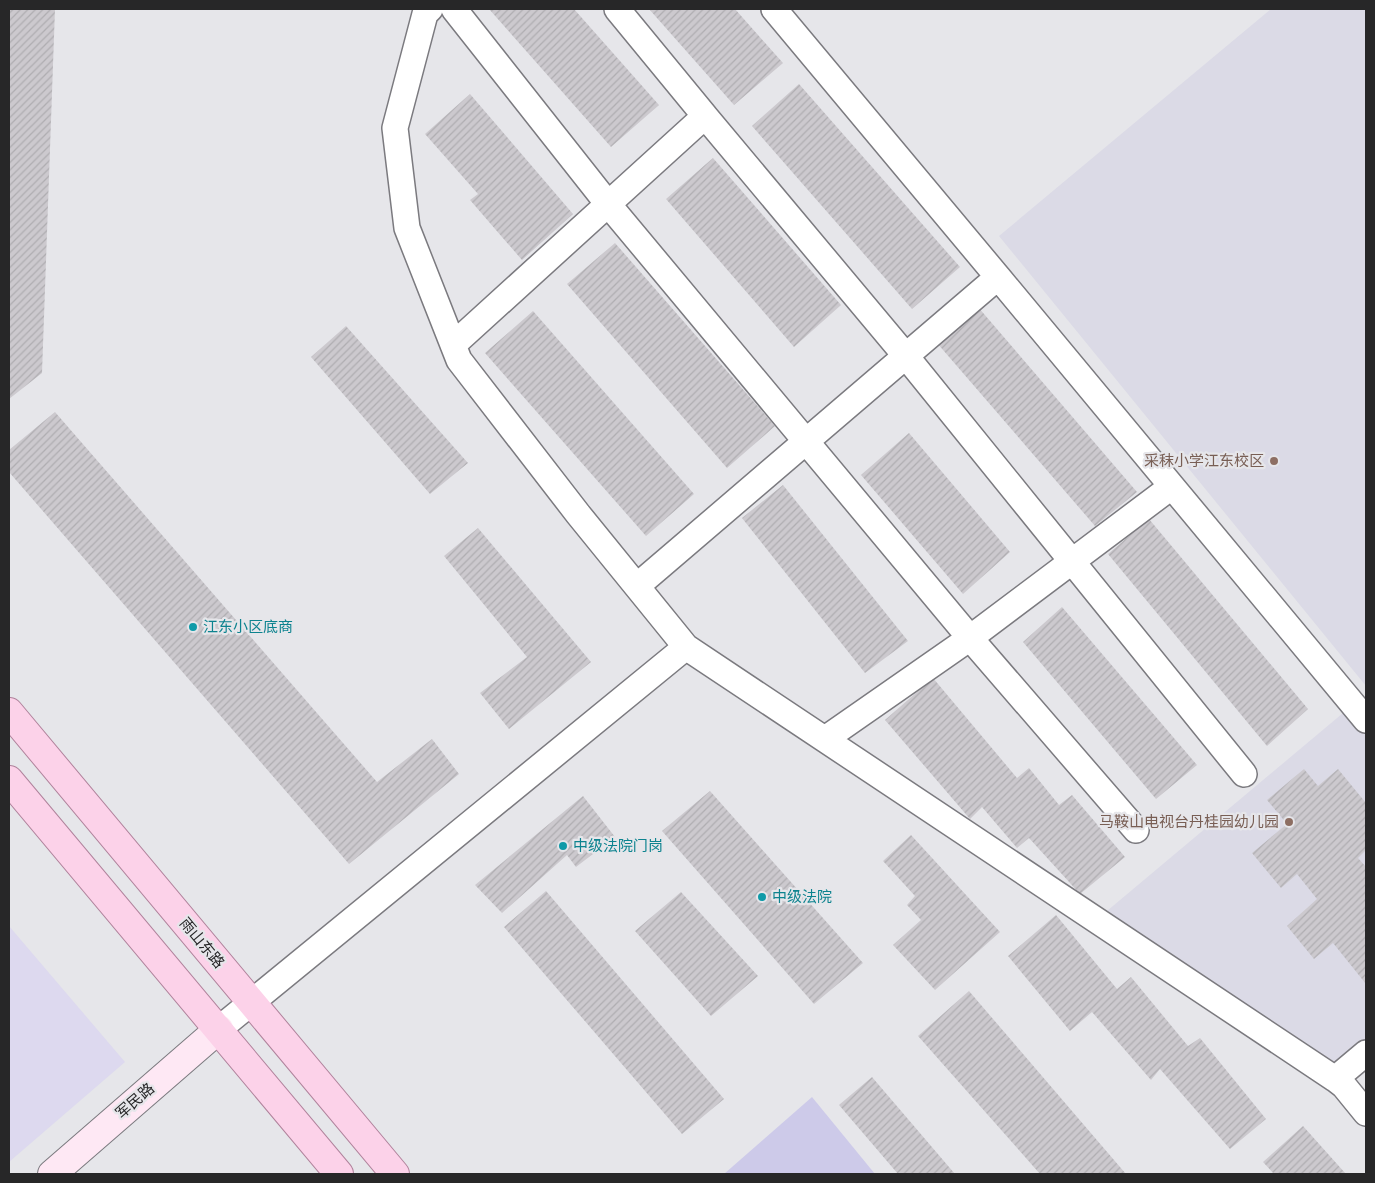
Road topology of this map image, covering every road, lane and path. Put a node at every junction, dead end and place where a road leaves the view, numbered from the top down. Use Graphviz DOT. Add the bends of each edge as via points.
graph roads {
  1 [pos="430,9"];
  2 [pos="454,9"];
  3 [pos="617,9"];
  4 [pos="774,9"];
  5 [pos="705,116"];
  6 [pos="608,204"];
  7 [pos="998,277"];
  8 [pos="453,345"];
  9 [pos="905,355"];
  10 [pos="805,440"];
  11 [pos="1172,486"];
  12 [pos="636,586"];
  13 [pos="970,638"];
  14 [pos="686,647"];
  15 [pos="9,712"];
  16 [pos="1366,720"];
  17 [pos="824,739"];
  18 [pos="1244,774"];
  19 [pos="9,780"];
  20 [pos="1136,830"];
  21 [pos="251,1002"];
  22 [pos="218,1029"];
  23 [pos="1366,1053"];
  24 [pos="1335,1079"];
  25 [pos="1366,1113"];
  26 [pos="52,1174"];
  27 [pos="340,1174"];
  28 [pos="394,1174"];
  1 -- 8 [label="street" via="425,14 395,128 407,228"];
  2 -- 6 [label="street"];
  3 -- 5 [label="street"];
  4 -- 7 [label="street"];
  5 -- 6 [label="street"];
  5 -- 9 [label="street"];
  6 -- 8 [label="street"];
  6 -- 10 [label="street"];
  7 -- 9 [label="street"];
  7 -- 11 [label="street"];
  8 -- 12 [label="street" via="459,360"];
  9 -- 10 [label="street"];
  9 -- 18 [label="street"];
  10 -- 12 [label="street"];
  10 -- 13 [label="street"];
  11 -- 13 [label="street"];
  11 -- 16 [label="street"];
  12 -- 14 [label="street"];
  13 -- 17 [label="street"];
  13 -- 20 [label="street"];
  14 -- 17 [label="street"];
  14 -- 21 [label="street"];
  15 -- 21 [label="main road, 雨山东路"];
  17 -- 24 [label="street"];
  19 -- 22 [label="main road"];
  21 -- 22 [label="street"];
  21 -- 28 [label="main road, 雨山东路"];
  22 -- 26 [label="street, 军民路"];
  22 -- 27 [label="main road"];
  23 -- 24 [label="street"];
  24 -- 25 [label="street"];
}
